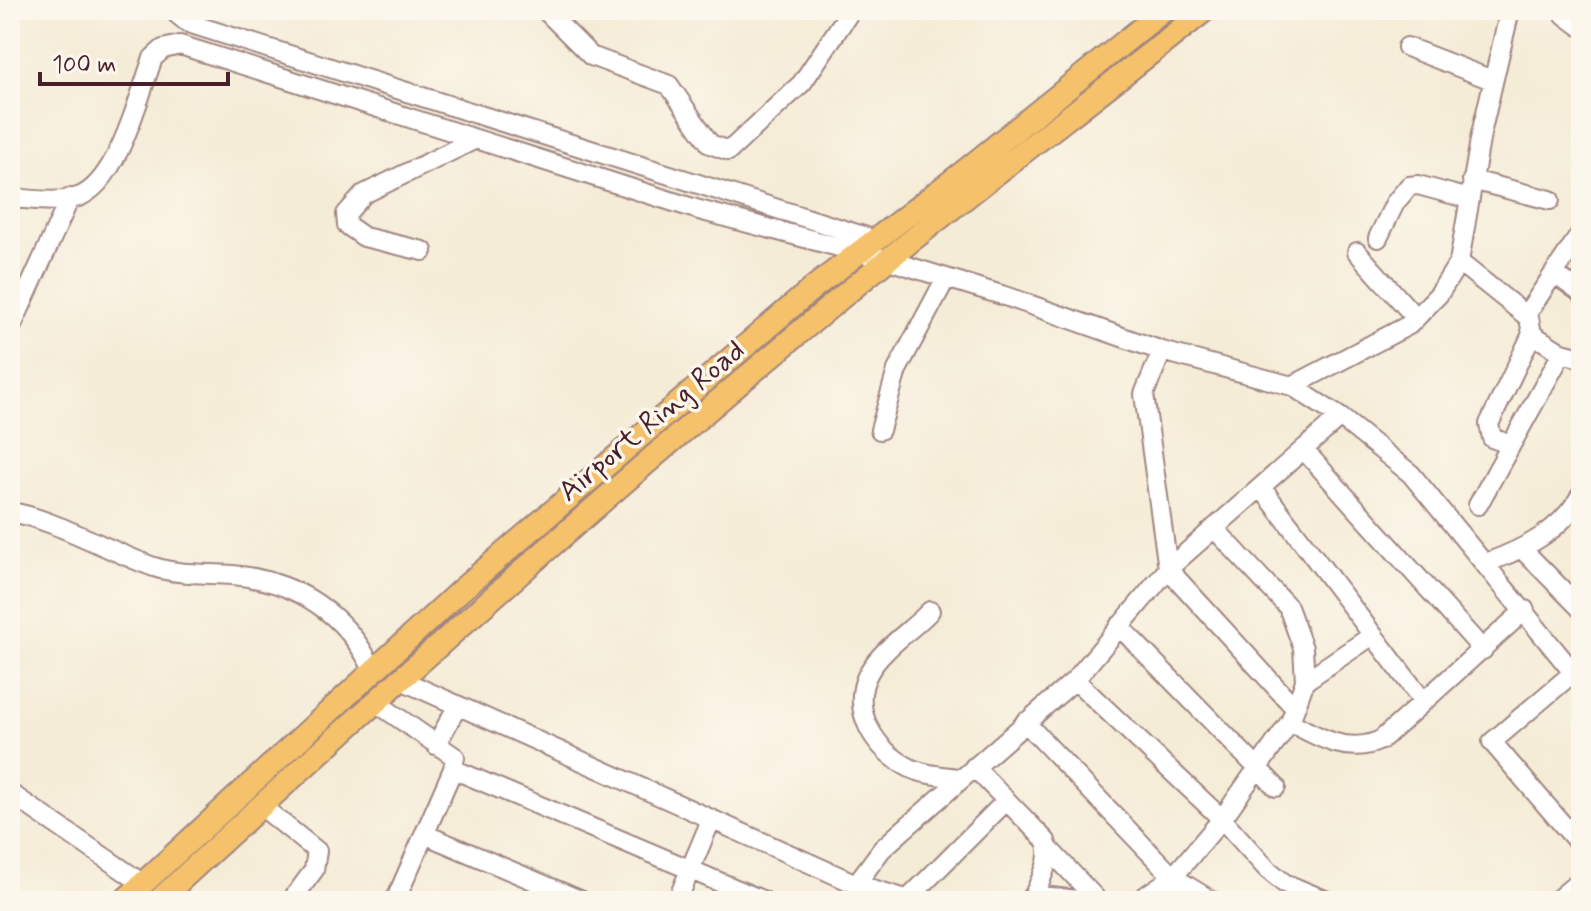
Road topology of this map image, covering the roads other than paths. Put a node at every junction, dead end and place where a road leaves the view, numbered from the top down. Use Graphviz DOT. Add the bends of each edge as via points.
graph roads {
  1 [pos="172,10"];
  2 [pos="545,10"];
  3 [pos="851,10"];
  4 [pos="1164,10"];
  5 [pos="1205,10"];
  6 [pos="1510,10"];
  7 [pos="1565,15"];
  8 [pos="1581,27"];
  9 [pos="1407,47"];
  10 [pos="1492,80"];
  11 [pos="476,139"];
  12 [pos="1470,190"];
  13 [pos="10,198"];
  14 [pos="70,198"];
  15 [pos="1550,200"];
  16 [pos="1580,237"];
  17 [pos="1378,238"];
  18 [pos="876,240"];
  19 [pos="423,251"];
  20 [pos="1357,252"];
  21 [pos="857,253"];
  22 [pos="888,260"];
  23 [pos="1459,262"];
  24 [pos="1555,274"];
  25 [pos="946,278"];
  26 [pos="1581,293"];
  27 [pos="1526,315"];
  28 [pos="1416,318"];
  29 [pos="10,330"];
  30 [pos="1532,334"];
  31 [pos="1162,351"];
  32 [pos="1562,353"];
  33 [pos="1581,358"];
  34 [pos="1292,386"];
  35 [pos="1340,417"];
  36 [pos="880,430"];
  37 [pos="1511,445"];
  38 [pos="1304,450"];
  39 [pos="1261,487"];
  40 [pos="1581,495"];
  41 [pos="1478,505"];
  42 [pos="10,512"];
  43 [pos="1214,528"];
  44 [pos="1522,549"];
  45 [pos="1486,563"];
  46 [pos="1168,569"];
  47 [pos="1581,609"];
  48 [pos="1525,610"];
  49 [pos="930,611"];
  50 [pos="1119,626"];
  51 [pos="1373,635"];
  52 [pos="1483,650"];
  53 [pos="373,670"];
  54 [pos="1577,677"];
  55 [pos="399,679"];
  56 [pos="1075,680"];
  57 [pos="1305,681"];
  58 [pos="374,701"];
  59 [pos="1423,701"];
  60 [pos="457,707"];
  61 [pos="1292,715"];
  62 [pos="1025,722"];
  63 [pos="436,745"];
  64 [pos="974,767"];
  65 [pos="453,769"];
  66 [pos="1258,770"];
  67 [pos="959,778"];
  68 [pos="1276,787"];
  69 [pos="10,793"];
  70 [pos="1006,801"];
  71 [pos="261,806"];
  72 [pos="1222,819"];
  73 [pos="711,820"];
  74 [pos="424,834"];
  75 [pos="1581,846"];
  76 [pos="1050,850"];
  77 [pos="691,870"];
  78 [pos="1173,877"];
  79 [pos="1581,880"];
  80 [pos="142,883"];
  81 [pos="856,884"];
  82 [pos="1030,898"];
  83 [pos="399,900"];
  84 [pos="911,900"];
  85 [pos="124,901"];
  86 [pos="158,901"];
  87 [pos="291,901"];
  88 [pos="582,901"];
  89 [pos="677,901"];
  90 [pos="764,901"];
  91 [pos="1085,901"];
  92 [pos="1098,901"];
  93 [pos="1138,901"];
  94 [pos="1212,901"];
  95 [pos="1327,901"];
  96 [pos="1556,901"];
  1 -- 18 [label="street" via="188,23"];
  2 -- 3 [label="street" via="591,56 669,85 710,144 729,151 802,83"];
  4 -- 18 [label="main road, Airport Ring Road"];
  5 -- 22 [label="main road, Airport Ring Road"];
  6 -- 10 [label="street"];
  7 -- 8 [label="street"];
  9 -- 10 [label="street"];
  10 -- 12 [label="street"];
  11 -- 14 [label="street" via="180,45 153,58 114,162 93,188"];
  11 -- 19 [label="street" via="364,194 346,214 347,225 364,237"];
  11 -- 21 [label="street" via="699,210"];
  12 -- 15 [label="street"];
  12 -- 17 [label="street" via="1409,186"];
  12 -- 23 [label="street"];
  13 -- 14 [label="street"];
  14 -- 29 [label="street"];
  16 -- 24 [label="street"];
  18 -- 21 [label="main road, Airport Ring Road"];
  20 -- 28 [label="street"];
  21 -- 22 [label="street"];
  21 -- 53 [label="main road, Airport Ring Road"];
  22 -- 25 [label="street"];
  22 -- 55 [label="main road, Airport Ring Road"];
  23 -- 27 [label="street"];
  23 -- 28 [label="street"];
  24 -- 26 [label="street"];
  24 -- 27 [label="street"];
  25 -- 31 [label="street"];
  25 -- 36 [label="street" via="897,370"];
  27 -- 30 [label="street"];
  28 -- 34 [label="street"];
  30 -- 32 [label="street"];
  30 -- 37 [label="street" via="1489,424 1492,438"];
  31 -- 34 [label="street"];
  31 -- 46 [label="street" via="1144,394"];
  32 -- 33 [label="street"];
  32 -- 37 [label="street"];
  34 -- 35 [label="street"];
  35 -- 38 [label="street"];
  35 -- 45 [label="street" via="1411,474"];
  37 -- 41 [label="street"];
  38 -- 39 [label="street"];
  38 -- 52 [label="street"];
  39 -- 43 [label="street"];
  39 -- 51 [label="street"];
  40 -- 44 [label="street" via="1559,524"];
  42 -- 53 [label="street" via="162,569 237,576 300,592 340,621"];
  43 -- 46 [label="street"];
  43 -- 57 [label="street" via="1288,607 1303,648"];
  44 -- 45 [label="street"];
  44 -- 47 [label="street"];
  45 -- 48 [label="street"];
  46 -- 50 [label="street"];
  46 -- 61 [label="street"];
  48 -- 52 [label="street"];
  48 -- 54 [label="street"];
  49 -- 67 [label="street" via="868,674 863,714 886,753 912,770"];
  50 -- 56 [label="street"];
  50 -- 66 [label="street"];
  51 -- 57 [label="street"];
  51 -- 59 [label="street"];
  52 -- 59 [label="street"];
  53 -- 80 [label="main road, Airport Ring Road"];
  54 -- 75 [label="street" via="1492,742"];
  55 -- 58 [label="main road, Airport Ring Road"];
  55 -- 60 [label="street"];
  56 -- 62 [label="street"];
  56 -- 72 [label="street"];
  57 -- 61 [label="street"];
  58 -- 63 [label="street"];
  58 -- 71 [label="main road, Airport Ring Road"];
  59 -- 61 [label="street" via="1381,740 1367,746 1336,743"];
  60 -- 63 [label="street"];
  60 -- 73 [label="street"];
  61 -- 66 [label="street"];
  62 -- 64 [label="street"];
  62 -- 78 [label="street"];
  63 -- 65 [label="street" via="455,757"];
  64 -- 67 [label="street"];
  64 -- 70 [label="street"];
  65 -- 74 [label="street"];
  65 -- 77 [label="street"];
  66 -- 68 [label="street"];
  66 -- 72 [label="street"];
  67 -- 81 [label="street" via="882,849"];
  69 -- 80 [label="street"];
  70 -- 76 [label="street"];
  70 -- 84 [label="street"];
  71 -- 86 [label="main road, Airport Ring Road"];
  71 -- 87 [label="street" via="317,851 317,863"];
  72 -- 78 [label="street"];
  72 -- 95 [label="street" via="1284,883"];
  73 -- 77 [label="street"];
  73 -- 81 [label="street"];
  74 -- 83 [label="street"];
  74 -- 88 [label="street"];
  76 -- 82 [label="street"];
  76 -- 92 [label="street"];
  77 -- 89 [label="street"];
  77 -- 90 [label="street"];
  78 -- 93 [label="street"];
  78 -- 94 [label="street"];
  79 -- 96 [label="street"];
  80 -- 85 [label="main road, Airport Ring Road"];
  81 -- 84 [label="street"];
  82 -- 91 [label="street"];
}
